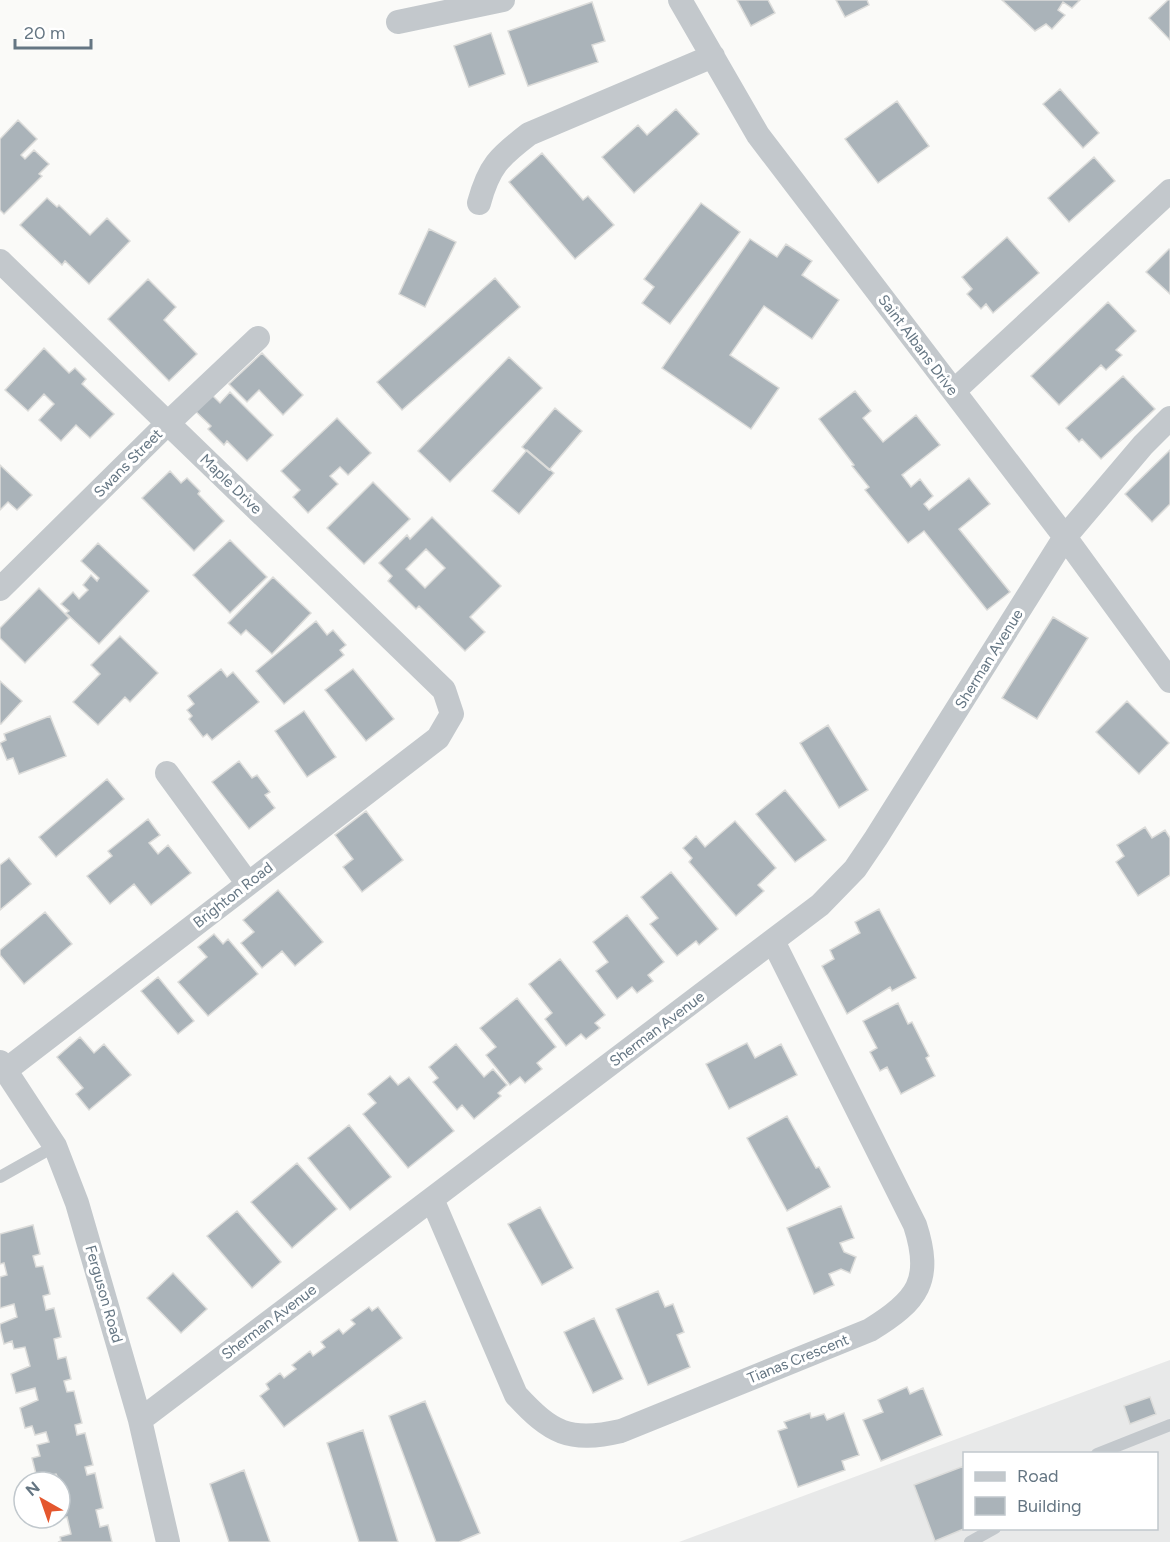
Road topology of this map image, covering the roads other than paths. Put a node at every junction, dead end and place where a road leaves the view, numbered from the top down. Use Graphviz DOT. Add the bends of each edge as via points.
graph roads {
  1 [pos="503,0"];
  2 [pos="680,0"];
  3 [pos="398,22"];
  4 [pos="713,56"];
  5 [pos="1170,191"];
  6 [pos="479,203"];
  7 [pos="0,261"];
  8 [pos="258,338"];
  9 [pos="954,391"];
  10 [pos="1170,418"];
  11 [pos="168,423"];
  12 [pos="1065,537"];
  13 [pos="0,589"];
  14 [pos="1170,681"];
  15 [pos="452,714"];
  16 [pos="167,773"];
  17 [pos="248,884"];
  18 [pos="773,941"];
  19 [pos="3,1066"];
  20 [pos="55,1146"];
  21 [pos="0,1177"];
  22 [pos="432,1199"];
  23 [pos="140,1420"];
  24 [pos="1170,1425"];
  25 [pos="1102,1452"];
  26 [pos="991,1530"];
  27 [pos="168,1542"];
  28 [pos="970,1542"];
  1 -- 3 [label="street"];
  2 -- 4 [label="street, Saint Albans Drive"];
  4 -- 6 [label="street" via="529,134 505,152 486,176"];
  4 -- 9 [label="street, Saint Albans Drive" via="758,135"];
  5 -- 9 [label="street"];
  7 -- 11 [label="street, Maple Drive"];
  8 -- 11 [label="street, Swans Street"];
  9 -- 12 [label="street, Saint Albans Drive"];
  10 -- 12 [label="street, Sherman Avenue"];
  11 -- 13 [label="street, Swans Street"];
  11 -- 15 [label="street, Maple Drive" via="444,690"];
  12 -- 14 [label="street, Saint Albans Drive"];
  12 -- 18 [label="street, Sherman Avenue" via="855,869 820,905"];
  15 -- 17 [label="street, Brighton Road" via="438,738"];
  16 -- 17 [label="street"];
  17 -- 19 [label="street, Brighton Road"];
  18 -- 22 [label="street, Sherman Avenue"];
  18 -- 22 [label="street, Tianas Crescent" via="915,1225 923,1250 924,1274 914,1296 895,1315 870,1330 621,1431 592,1438 564,1434 534,1415 516,1395"];
  19 -- 20 [label="street, Ferguson Road"];
  20 -- 21 [label="lane"];
  20 -- 23 [label="street, Ferguson Road" via="77,1203"];
  22 -- 23 [label="street, Sherman Avenue"];
  23 -- 27 [label="street, Ferguson Road"];
  24 -- 25 [label="lane"];
  26 -- 28 [label="lane"];
}
